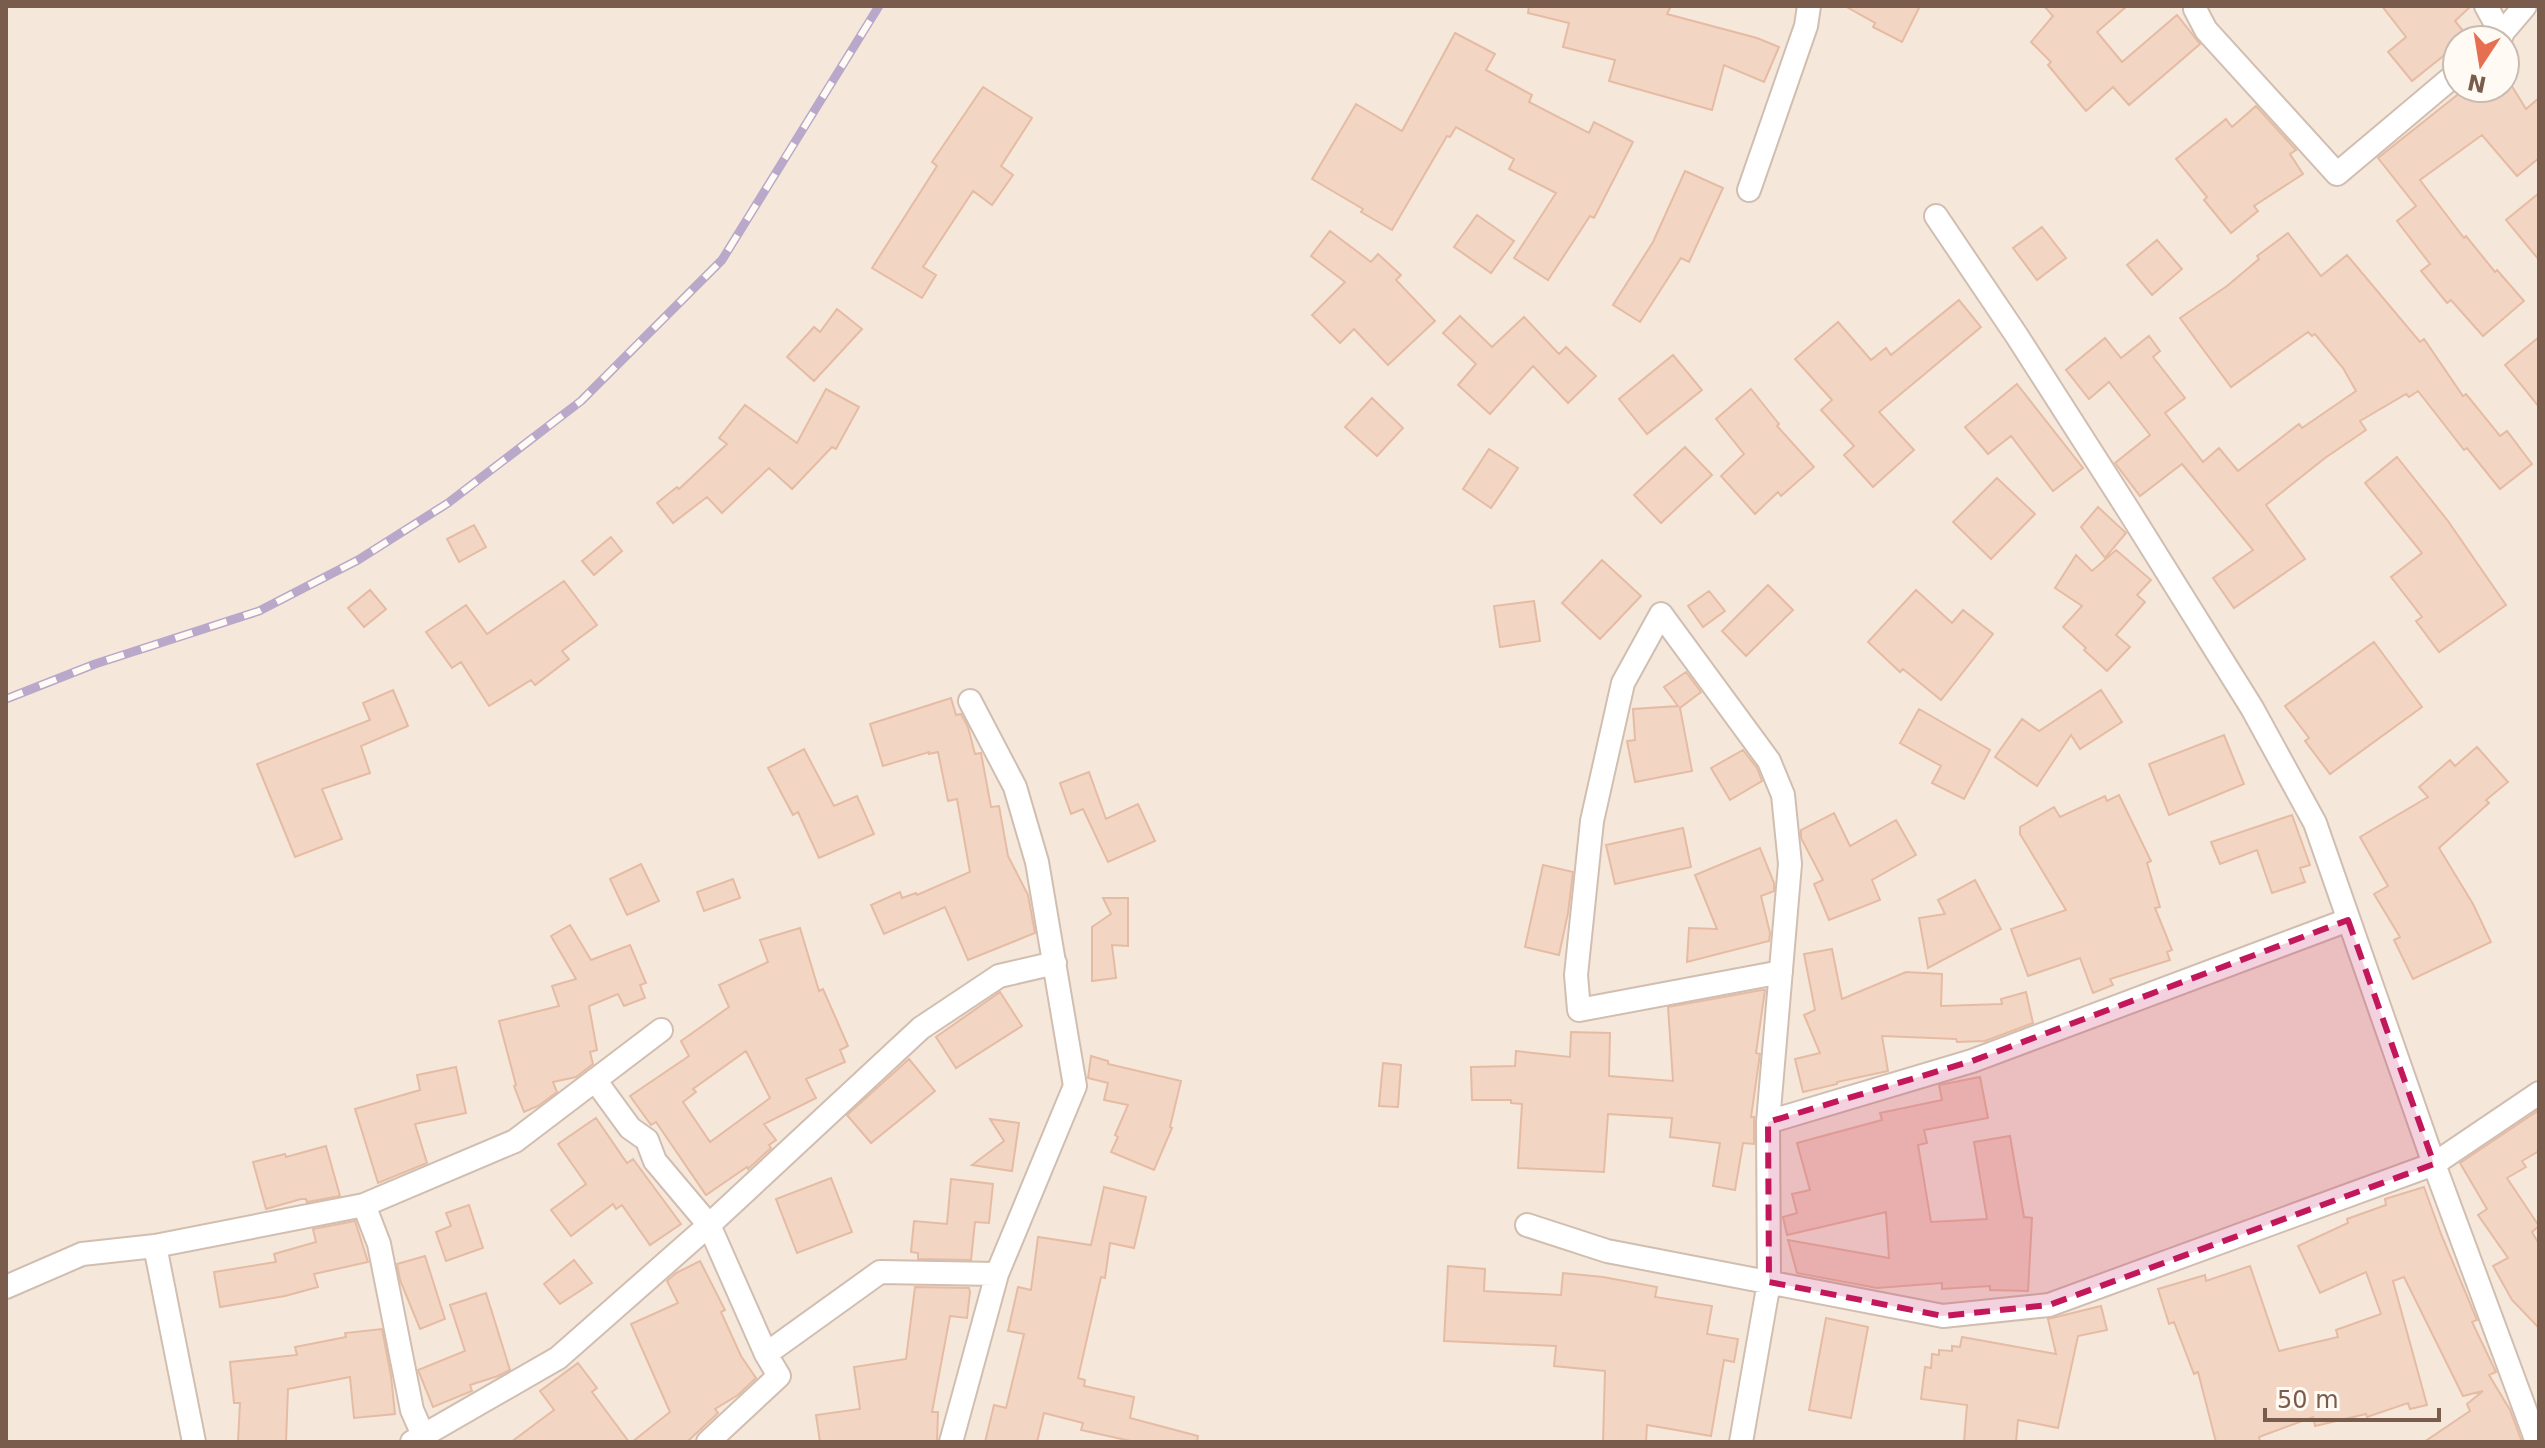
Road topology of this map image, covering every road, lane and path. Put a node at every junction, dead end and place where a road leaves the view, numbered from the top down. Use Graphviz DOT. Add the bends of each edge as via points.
graph roads {
  1 [pos="1809,6"];
  2 [pos="2196,6"];
  3 [pos="2525,6"];
  4 [pos="2510,24"];
  5 [pos="2441,86"];
  6 [pos="1749,190"];
  7 [pos="1936,216"];
  8 [pos="970,701"];
  9 [pos="2348,920"];
  10 [pos="1055,963"];
  11 [pos="1781,972"];
  12 [pos="661,1030"];
  13 [pos="595,1080"];
  14 [pos="2539,1093"];
  15 [pos="1768,1122"];
  16 [pos="2434,1164"];
  17 [pos="364,1205"];
  18 [pos="709,1225"];
  19 [pos="1527,1225"];
  20 [pos="155,1246"];
  21 [pos="997,1274"];
  22 [pos="1769,1282"];
  23 [pos="6,1287"];
  24 [pos="766,1354"];
  25 [pos="417,1438"];
  26 [pos="194,1442"];
  27 [pos="708,1442"];
  28 [pos="951,1442"];
  29 [pos="1741,1442"];
  30 [pos="2537,1442"];
  1 -- 6 [label="street"];
  2 -- 5 [label="street" via="2206,30 2337,174"];
  3 -- 4 [label="street"];
  7 -- 9 [label="street" via="2252,708 2315,823"];
  8 -- 10 [label="street" via="1015,787 1037,862"];
  9 -- 15 [label="street" via="1972,1061"];
  9 -- 16 [label="street"];
  10 -- 18 [label="street" via="999,976 921,1028"];
  10 -- 21 [label="street" via="1075,1086"];
  11 -- 11 [label="street" via="1579,1010 1576,975 1592,821 1623,683 1661,614 1769,761 1783,795 1790,864"];
  11 -- 15 [label="street"];
  12 -- 13 [label="street"];
  13 -- 17 [label="street" via="515,1141"];
  13 -- 18 [label="street"];
  14 -- 16 [label="street"];
  15 -- 22 [label="street"];
  16 -- 22 [label="street" via="2049,1305 1943,1316"];
  16 -- 30 [label="street"];
  17 -- 20 [label="street"];
  17 -- 25 [label="street" via="379,1244"];
  18 -- 24 [label="street"];
  18 -- 25 [label="street" via="558,1358"];
  19 -- 22 [label="street" via="1607,1251"];
  20 -- 23 [label="street" via="82,1254"];
  20 -- 26 [label="street"];
  21 -- 24 [label="street" via="880,1272"];
  21 -- 28 [label="street"];
  22 -- 29 [label="street"];
  24 -- 27 [label="street" via="779,1376"];
}
